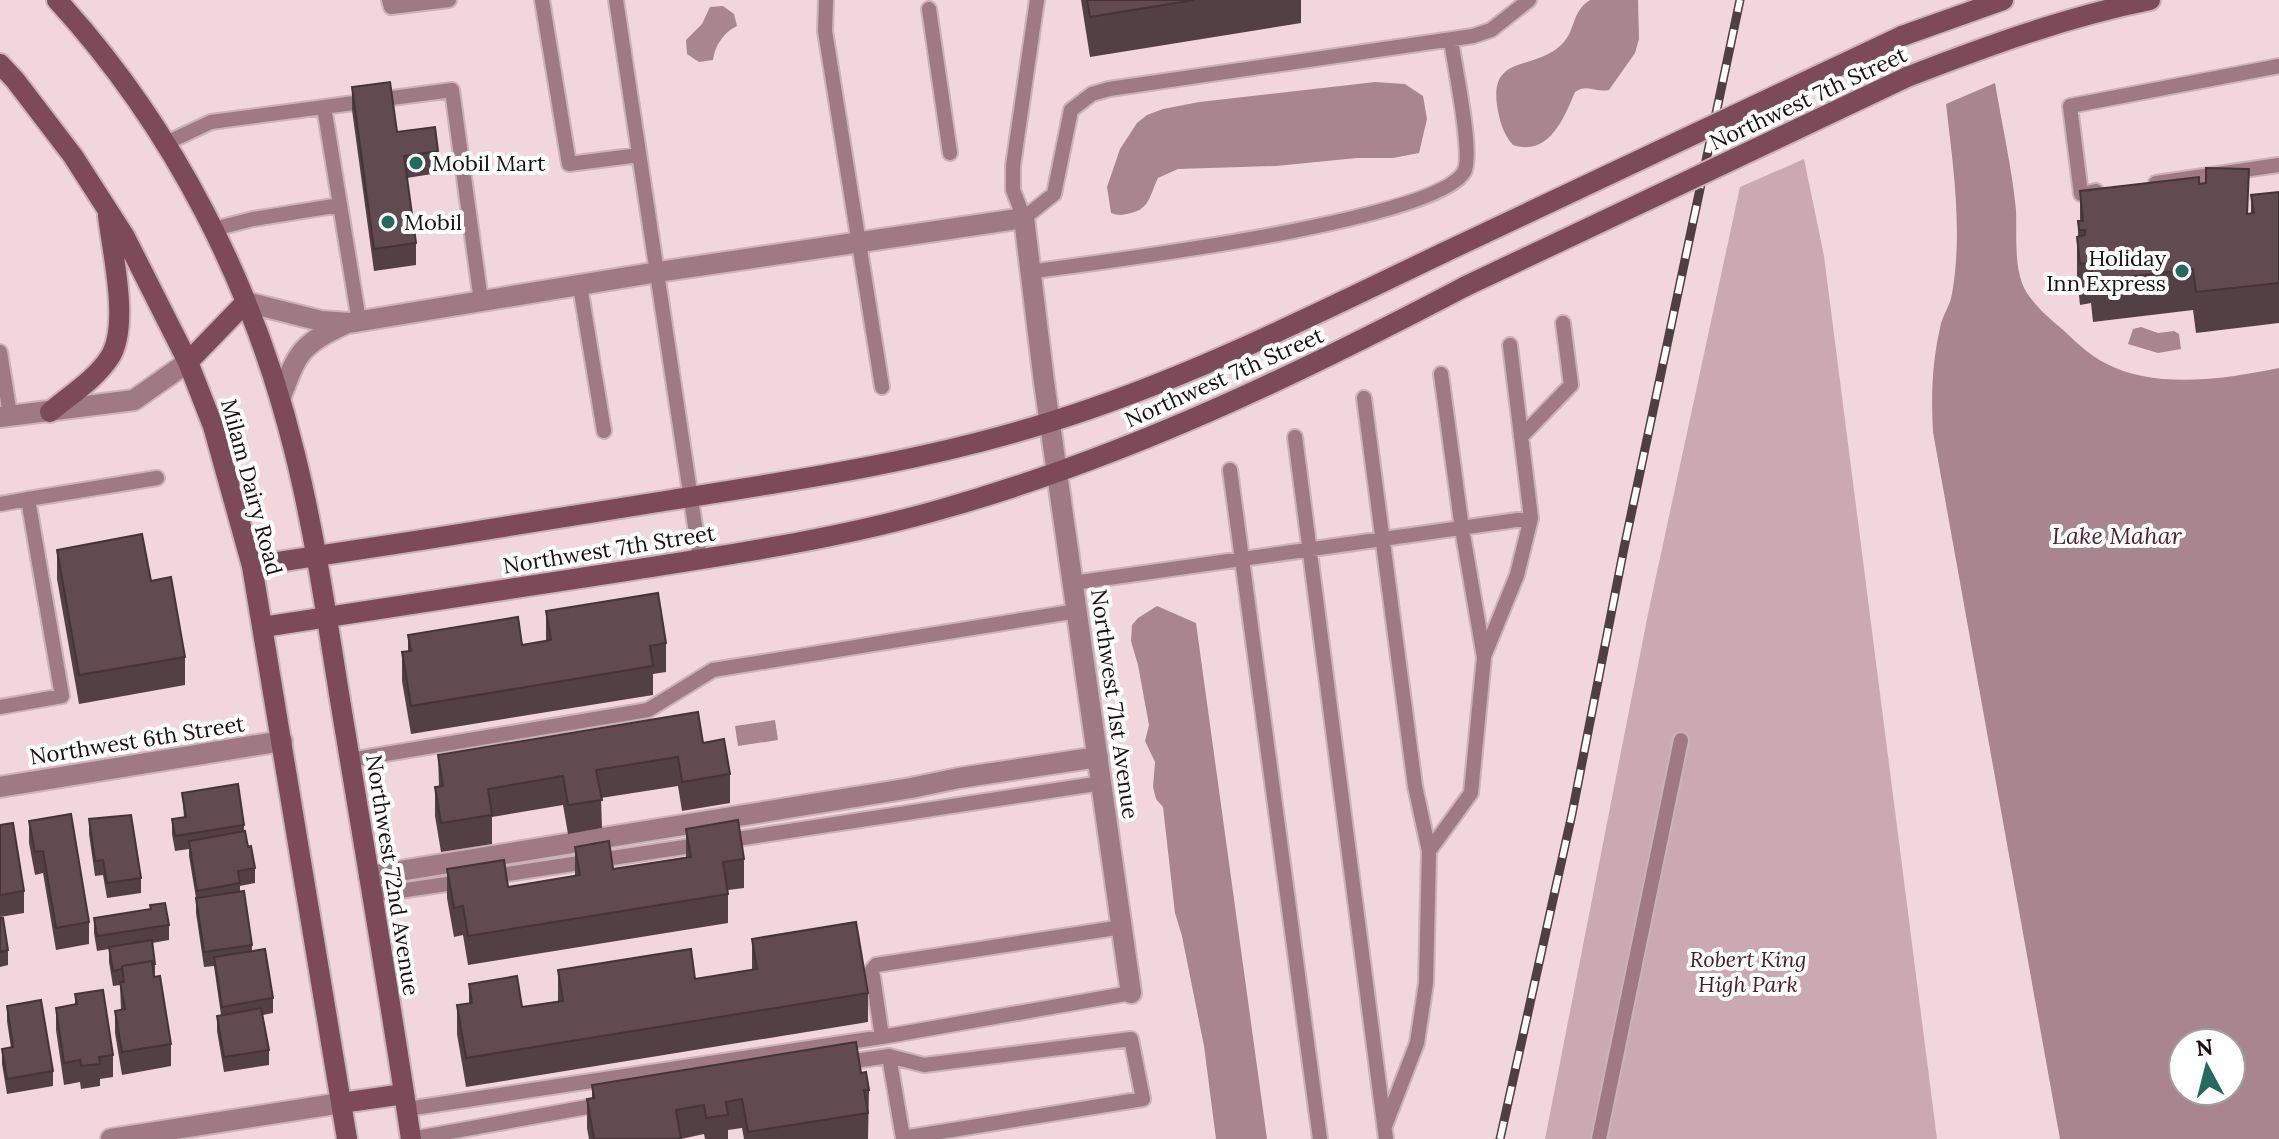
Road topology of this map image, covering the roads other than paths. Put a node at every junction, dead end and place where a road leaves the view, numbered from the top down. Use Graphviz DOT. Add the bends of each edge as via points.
graph roads {
  1 [pos="57,0"];
  2 [pos="389,0"];
  3 [pos="449,0"];
  4 [pos="542,0"];
  5 [pos="616,0"];
  6 [pos="826,0"];
  7 [pos="1037,0"];
  8 [pos="1529,0"];
  9 [pos="2003,0"];
  10 [pos="2150,0"];
  11 [pos="929,9"];
  12 [pos="1451,40"];
  13 [pos="0,64"];
  14 [pos="2279,66"];
  15 [pos="324,107"];
  16 [pos="166,143"];
  17 [pos="950,153"];
  18 [pos="639,155"];
  19 [pos="2279,165"];
  20 [pos="2142,185"];
  21 [pos="2112,189"];
  22 [pos="340,205"];
  23 [pos="107,208"];
  24 [pos="1024,218"];
  25 [pos="214,229"];
  26 [pos="858,243"];
  27 [pos="658,272"];
  28 [pos="1029,272"];
  29 [pos="580,286"];
  30 [pos="481,301"];
  31 [pos="246,302"];
  32 [pos="354,322"];
  33 [pos="1563,323"];
  34 [pos="1510,345"];
  35 [pos="0,352"];
  36 [pos="188,362"];
  37 [pos="1441,374"];
  38 [pos="882,387"];
  39 [pos="1364,398"];
  40 [pos="280,399"];
  41 [pos="50,412"];
  42 [pos="5,416"];
  43 [pos="1051,422"];
  44 [pos="604,431"];
  45 [pos="1295,437"];
  46 [pos="1521,437"];
  47 [pos="1230,470"];
  48 [pos="1058,473"];
  49 [pos="157,478"];
  50 [pos="691,497"];
  51 [pos="28,499"];
  52 [pos="0,504"];
  53 [pos="1531,518"];
  54 [pos="1462,529"];
  55 [pos="1385,538"];
  56 [pos="1308,550"];
  57 [pos="316,557"];
  58 [pos="700,559"];
  59 [pos="1242,559"];
  60 [pos="252,566"];
  61 [pos="1073,583"];
  62 [pos="1077,611"];
  63 [pos="326,618"];
  64 [pos="263,627"];
  65 [pos="1484,657"];
  66 [pos="0,707"];
  67 [pos="1681,740"];
  68 [pos="282,741"];
  69 [pos="1098,757"];
  70 [pos="350,760"];
  71 [pos="1102,783"];
  72 [pos="0,787"];
  73 [pos="1429,851"];
  74 [pos="370,885"];
  75 [pos="1122,927"];
  76 [pos="1131,993"];
  77 [pos="882,1037"];
  78 [pos="889,1056"];
  79 [pos="831,1064"];
  80 [pos="406,1101"];
  81 [pos="617,1101"];
  82 [pos="341,1103"];
  83 [pos="1386,1132"];
  84 [pos="111,1139"];
  85 [pos="347,1139"];
  86 [pos="411,1139"];
  87 [pos="1320,1139"];
  88 [pos="1599,1139"];
  1 -- 16 [label="main road, Northwest 72nd Avenue"];
  2 -- 3 [label="lane" via="391,7"];
  4 -- 18 [label="lane" via="569,164"];
  5 -- 18 [label="lane"];
  6 -- 26 [label="lane" via="825,31"];
  7 -- 24 [label="lane" via="1013,166 1013,190"];
  8 -- 12 [label="lane" via="1491,30"];
  9 -- 43 [label="main road, Northwest 7th Street, bridge" via="1902,36 1235,350"];
  10 -- 48 [label="main road, Northwest 7th Street, bridge" via="2009,37 1907,77 1207,414"];
  11 -- 17 [label="lane"];
  12 -- 24 [label="lane" via="1092,94 1071,110 1054,194"];
  12 -- 28 [label="lane" via="1468,153 1463,174 1451,184 1348,221"];
  13 -- 23 [label="main road, Milam Dairy Road"];
  14 -- 21 [label="lane" via="2070,106 2081,194"];
  15 -- 16 [label="lane" via="211,122"];
  15 -- 22 [label="lane"];
  15 -- 30 [label="lane" via="452,90"];
  16 -- 25 [label="main road, Northwest 72nd Avenue"];
  18 -- 27 [label="lane"];
  19 -- 20 [label="lane"];
  22 -- 25 [label="lane"];
  22 -- 32 [label="lane"];
  23 -- 36 [label="main road, Milam Dairy Road"];
  23 -- 41 [label="main road" via="117,342 96,375"];
  24 -- 26 [label="street"];
  24 -- 28 [label="street, Northwest 71st Avenue"];
  25 -- 31 [label="main road, Northwest 72nd Avenue"];
  26 -- 27 [label="street"];
  26 -- 38 [label="lane"];
  27 -- 29 [label="street"];
  27 -- 50 [label="lane"];
  28 -- 43 [label="street, Northwest 71st Avenue"];
  29 -- 30 [label="street"];
  29 -- 44 [label="lane"];
  30 -- 32 [label="street"];
  31 -- 32 [label="street" via="321,321"];
  31 -- 36 [label="main road"];
  31 -- 40 [label="main road, Northwest 72nd Avenue"];
  32 -- 40 [label="street" via="320,335 299,353"];
  33 -- 46 [label="lane" via="1571,385"];
  34 -- 46 [label="lane"];
  35 -- 42 [label="lane"];
  36 -- 41 [label="street" via="134,400"];
  36 -- 60 [label="main road, Milam Dairy Road" via="213,426"];
  37 -- 54 [label="lane"];
  39 -- 55 [label="lane"];
  40 -- 57 [label="main road, Northwest 72nd Avenue"];
  41 -- 42 [label="street"];
  43 -- 48 [label="street, Northwest 71st Avenue"];
  43 -- 50 [label="main road, Northwest 7th Street" via="923,455"];
  45 -- 56 [label="lane"];
  46 -- 53 [label="lane"];
  47 -- 59 [label="lane"];
  48 -- 58 [label="main road, Northwest 7th Street" via="850,533"];
  48 -- 61 [label="street, Northwest 71st Avenue"];
  49 -- 51 [label="lane"];
  50 -- 57 [label="main road, Northwest 7th Street"];
  50 -- 58 [label="lane"];
  51 -- 52 [label="lane"];
  51 -- 66 [label="lane" via="62,696"];
  53 -- 54 [label="lane"];
  53 -- 65 [label="lane" via="1517,575"];
  54 -- 55 [label="lane"];
  54 -- 65 [label="lane"];
  55 -- 56 [label="lane"];
  55 -- 73 [label="lane" via="1415,786"];
  56 -- 59 [label="lane"];
  56 -- 83 [label="lane"];
  57 -- 60 [label="main road, Northwest 7th Street"];
  57 -- 63 [label="main road, Northwest 72nd Avenue"];
  58 -- 63 [label="main road, Northwest 7th Street"];
  59 -- 61 [label="lane"];
  59 -- 87 [label="lane"];
  60 -- 64 [label="main road, Milam Dairy Road"];
  61 -- 62 [label="street, Northwest 71st Avenue"];
  62 -- 69 [label="street, Northwest 71st Avenue"];
  62 -- 70 [label="lane" via="713,670 648,710"];
  63 -- 64 [label="main road, Northwest 7th Street"];
  63 -- 70 [label="main road, Northwest 72nd Avenue"];
  64 -- 68 [label="main road"];
  65 -- 73 [label="lane" via="1471,793"];
  67 -- 88 [label="lane"];
  68 -- 72 [label="street, Northwest 6th Street"];
  68 -- 82 [label="main road"];
  69 -- 71 [label="street, Northwest 71st Avenue"];
  69 -- 74 [label="street"];
  70 -- 74 [label="main road, Northwest 72nd Avenue"];
  71 -- 74 [label="lane"];
  71 -- 75 [label="street, Northwest 71st Avenue"];
  73 -- 83 [label="lane" via="1426,983 1417,1043"];
  74 -- 80 [label="main road, Northwest 72nd Avenue"];
  75 -- 76 [label="street, Northwest 71st Avenue"];
  75 -- 77 [label="lane" via="876,965 872,970"];
  76 -- 77 [label="lane"];
  77 -- 80 [label="lane"];
  78 -- 78 [label="lane" via="924,1065 1131,1039 1143,1099 903,1138"];
  78 -- 79 [label="lane"];
  80 -- 82 [label="main road"];
  80 -- 86 [label="main road, Northwest 72nd Avenue"];
  81 -- 86 [label="lane"];
  82 -- 84 [label="street"];
  82 -- 85 [label="main road"];
}
